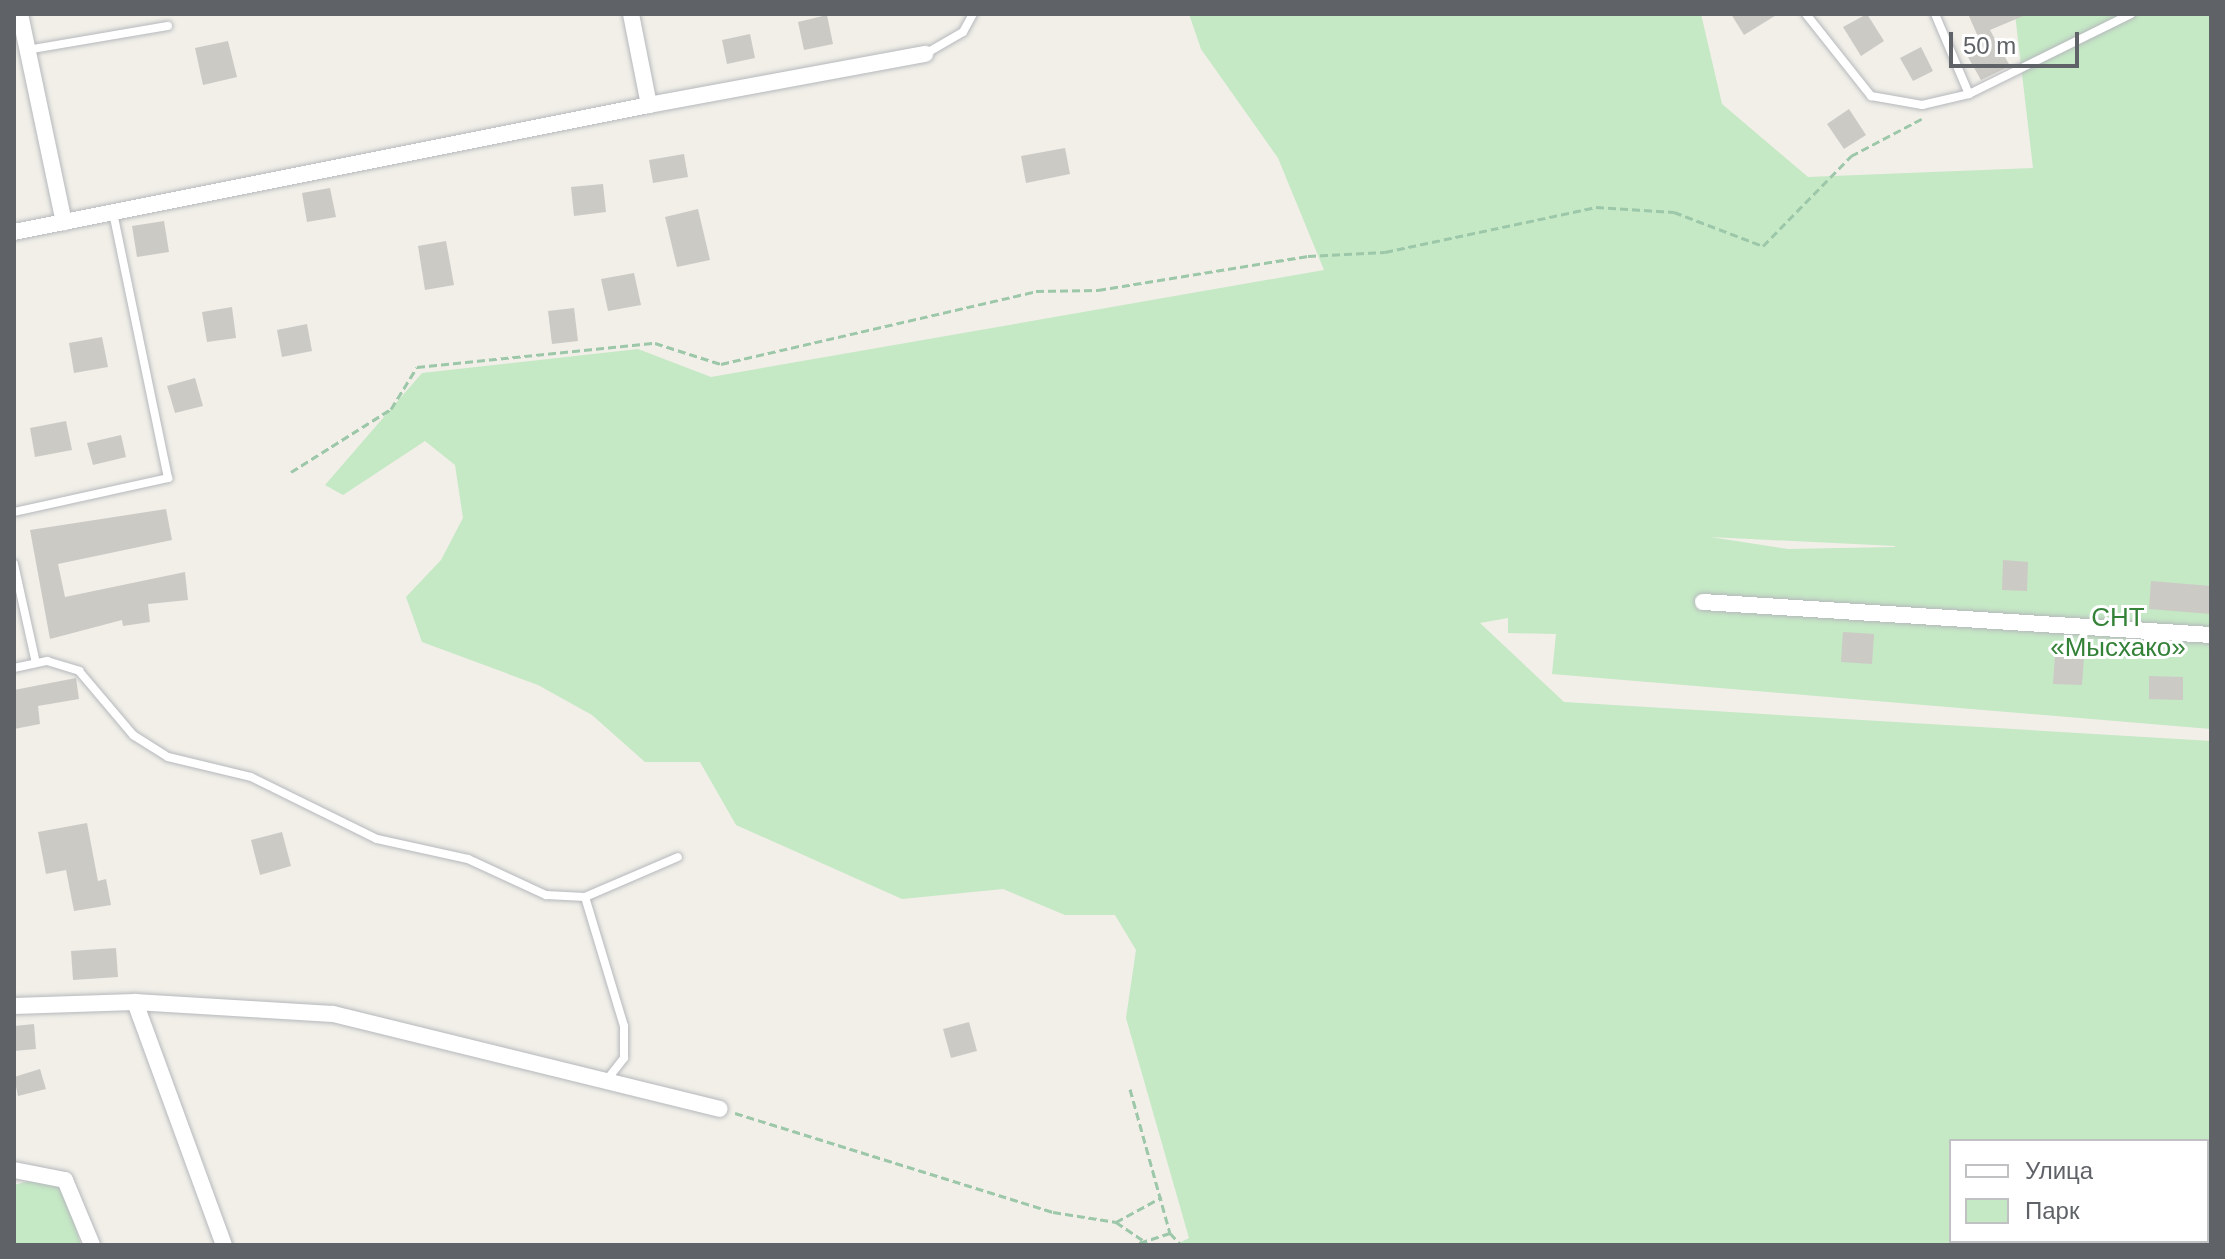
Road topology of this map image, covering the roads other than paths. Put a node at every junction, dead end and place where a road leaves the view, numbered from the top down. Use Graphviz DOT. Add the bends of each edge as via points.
graph roads {
  1 [pos="20,14"];
  2 [pos="631,14"];
  3 [pos="973,14"];
  4 [pos="1806,14"];
  5 [pos="1935,14"];
  6 [pos="2131,14"];
  7 [pos="168,26"];
  8 [pos="27,50"];
  9 [pos="925,54"];
  10 [pos="1969,94"];
  11 [pos="649,105"];
  12 [pos="113,212"];
  13 [pos="64,222"];
  14 [pos="14,232"];
  15 [pos="14,512"];
  16 [pos="14,564"];
  17 [pos="1703,602"];
  18 [pos="2211,635"];
  19 [pos="36,663"];
  20 [pos="14,668"];
  21 [pos="678,857"];
  22 [pos="585,897"];
  23 [pos="135,1002"];
  24 [pos="14,1006"];
  25 [pos="607,1080"];
  26 [pos="720,1109"];
  27 [pos="14,1170"];
  28 [pos="92,1245"];
  29 [pos="224,1245"];
  1 -- 8 [label="street"];
  2 -- 11 [label="street"];
  3 -- 9 [label="lane" via="963,32"];
  4 -- 10 [label="lane" via="1871,96 1922,105"];
  5 -- 10 [label="lane"];
  6 -- 10 [label="lane"];
  7 -- 8 [label="lane"];
  8 -- 13 [label="street"];
  9 -- 11 [label="street"];
  11 -- 12 [label="street"];
  12 -- 13 [label="street"];
  12 -- 15 [label="lane" via="168,478"];
  13 -- 14 [label="street"];
  16 -- 19 [label="lane"];
  17 -- 18 [label="street"];
  19 -- 20 [label="lane"];
  19 -- 22 [label="lane" via="79,671 133,735 168,757 251,777 386,843 468,859 546,895"];
  21 -- 22 [label="lane"];
  22 -- 25 [label="lane" via="626,1042"];
  23 -- 24 [label="street"];
  23 -- 25 [label="street" via="333,1014"];
  23 -- 29 [label="street"];
  25 -- 26 [label="street"];
  27 -- 28 [label="street" via="65,1180"];
}
